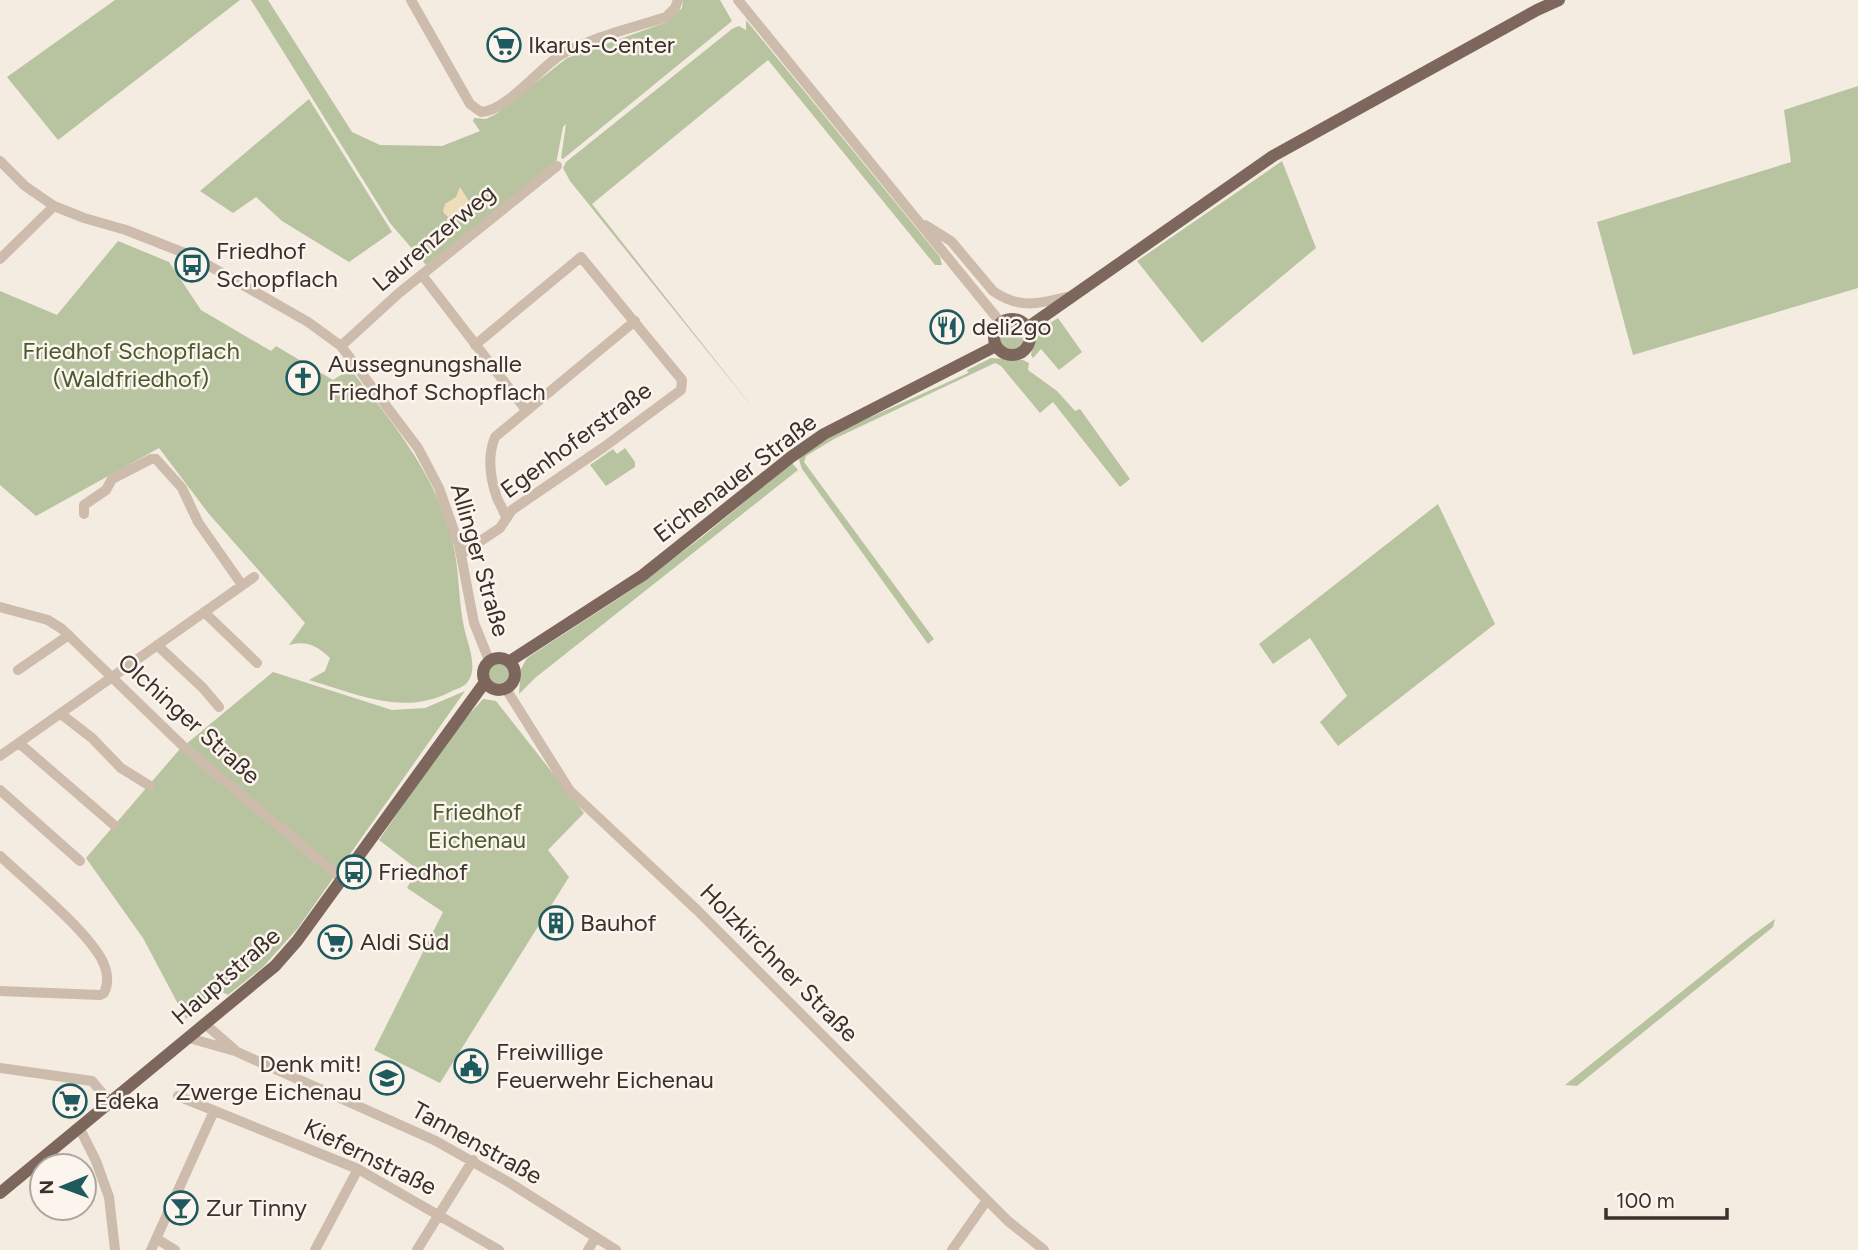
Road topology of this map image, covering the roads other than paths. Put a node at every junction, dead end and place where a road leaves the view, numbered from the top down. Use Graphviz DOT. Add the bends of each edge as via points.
graph roads {
  1 [pos="411,0"];
  2 [pos="678,0"];
  3 [pos="738,0"];
  4 [pos="1559,0"];
  5 [pos="0,161"];
  6 [pos="557,166"];
  7 [pos="54,206"];
  8 [pos="918,221"];
  9 [pos="0,259"];
  10 [pos="422,275"];
  11 [pos="1075,297"];
  12 [pos="635,321"];
  13 [pos="1001,323"];
  14 [pos="1027,328"];
  15 [pos="475,345"];
  16 [pos="341,346"];
  17 [pos="996,346"];
  18 [pos="526,410"];
  19 [pos="84,514"];
  20 [pos="506,518"];
  21 [pos="461,554"];
  22 [pos="254,578"];
  23 [pos="242,585"];
  24 [pos="0,608"];
  25 [pos="204,611"];
  26 [pos="69,635"];
  27 [pos="157,645"];
  28 [pos="489,660"];
  29 [pos="510,661"];
  30 [pos="257,663"];
  31 [pos="18,670"];
  32 [pos="112,677"];
  33 [pos="485,682"];
  34 [pos="506,689"];
  35 [pos="219,707"];
  36 [pos="61,714"];
  37 [pos="19,743"];
  38 [pos="0,756"];
  39 [pos="150,786"];
  40 [pos="0,790"];
  41 [pos="114,825"];
  42 [pos="0,856"];
  43 [pos="80,861"];
  44 [pos="342,879"];
  45 [pos="0,991"];
  46 [pos="205,1024"];
  47 [pos="189,1038"];
  48 [pos="235,1051"];
  49 [pos="0,1068"];
  50 [pos="178,1096"];
  51 [pos="109,1101"];
  52 [pos="214,1111"];
  53 [pos="79,1127"];
  54 [pos="473,1160"];
  55 [pos="358,1169"];
  56 [pos="0,1193"];
  57 [pos="987,1200"];
  58 [pos="440,1214"];
  59 [pos="596,1237"];
  60 [pos="157,1239"];
  61 [pos="115,1250"];
  62 [pos="151,1250"];
  63 [pos="174,1250"];
  64 [pos="315,1250"];
  65 [pos="417,1250"];
  66 [pos="499,1250"];
  67 [pos="588,1250"];
  68 [pos="616,1250"];
  69 [pos="952,1250"];
  70 [pos="1044,1250"];
  1 -- 2 [label="street" via="470,104 481,111 498,107 560,56 666,17"];
  3 -- 8 [label="street"];
  4 -- 11 [label="main road" via="1273,156"];
  5 -- 7 [label="street, Allinger Straße"];
  6 -- 10 [label="street, Laurenzerweg"];
  7 -- 9 [label="street"];
  7 -- 16 [label="street, Allinger Straße" via="192,256"];
  8 -- 11 [label="street" via="951,241 1002,298 1032,305"];
  8 -- 13 [label="street"];
  10 -- 15 [label="street"];
  10 -- 16 [label="street, Laurenzerweg"];
  11 -- 14 [label="main road"];
  12 -- 15 [label="street" via="581,257"];
  12 -- 18 [label="street"];
  12 -- 20 [label="street, Egenhoferstraße" via="682,380 681,390"];
  13 -- 14 [label="main road" via="1015,320"];
  13 -- 17 [label="main road" via="994,336"];
  14 -- 17 [label="main road" via="1029,340 1020,353 1007,354"];
  15 -- 18 [label="street"];
  16 -- 21 [label="street, Allinger Straße" via="423,457 448,508"];
  17 -- 29 [label="main road, Eichenauer Straße" via="824,434 643,575"];
  18 -- 20 [label="street" via="495,438 490,454"];
  19 -- 23 [label="street" via="84,505 106,491 112,479 156,459 182,488 198,522"];
  20 -- 21 [label="street, Egenhoferstraße" via="500,528"];
  21 -- 28 [label="street, Allinger Straße" via="474,623"];
  22 -- 23 [label="street"];
  23 -- 25 [label="street"];
  24 -- 26 [label="street, Olchinger Straße" via="48,620"];
  25 -- 27 [label="street"];
  25 -- 30 [label="street"];
  26 -- 31 [label="street"];
  26 -- 32 [label="street, Olchinger Straße"];
  27 -- 32 [label="street"];
  27 -- 35 [label="street"];
  28 -- 29 [label="main road" via="500,657"];
  28 -- 33 [label="main road" via="483,672"];
  29 -- 34 [label="main road" via="515,678"];
  32 -- 36 [label="street"];
  32 -- 44 [label="street, Olchinger Straße" via="185,748"];
  33 -- 34 [label="main road" via="493,689"];
  33 -- 44 [label="main road, Hauptstraße"];
  34 -- 57 [label="street, Holzkirchner Straße" via="570,791 706,919"];
  36 -- 37 [label="street"];
  36 -- 39 [label="street" via="121,768"];
  37 -- 38 [label="street"];
  37 -- 41 [label="street"];
  40 -- 43 [label="street"];
  42 -- 45 [label="street" via="76,929 101,959 107,984 100,995"];
  44 -- 46 [label="main road, Hauptstraße" via="275,966"];
  46 -- 47 [label="main road, Hauptstraße"];
  46 -- 48 [label="street, Tannenstraße"];
  47 -- 48 [label="street, Tannenstraße"];
  47 -- 51 [label="main road, Hauptstraße"];
  48 -- 54 [label="street, Tannenstraße"];
  49 -- 51 [label="street" via="92,1081"];
  50 -- 52 [label="street, Kiefernstraße"];
  51 -- 53 [label="main road, Hauptstraße"];
  52 -- 55 [label="street, Kiefernstraße"];
  52 -- 60 [label="street"];
  53 -- 56 [label="main road, Hauptstraße"];
  53 -- 61 [label="street" via="109,1197"];
  54 -- 58 [label="street"];
  54 -- 59 [label="street, Tannenstraße"];
  55 -- 58 [label="street, Kiefernstraße"];
  55 -- 64 [label="street"];
  57 -- 69 [label="street"];
  57 -- 70 [label="street, Holzkirchner Straße"];
  58 -- 65 [label="street"];
  58 -- 66 [label="street, Kiefernstraße"];
  59 -- 67 [label="street"];
  59 -- 68 [label="street, Tannenstraße"];
  60 -- 62 [label="street"];
  60 -- 63 [label="street"];
}
